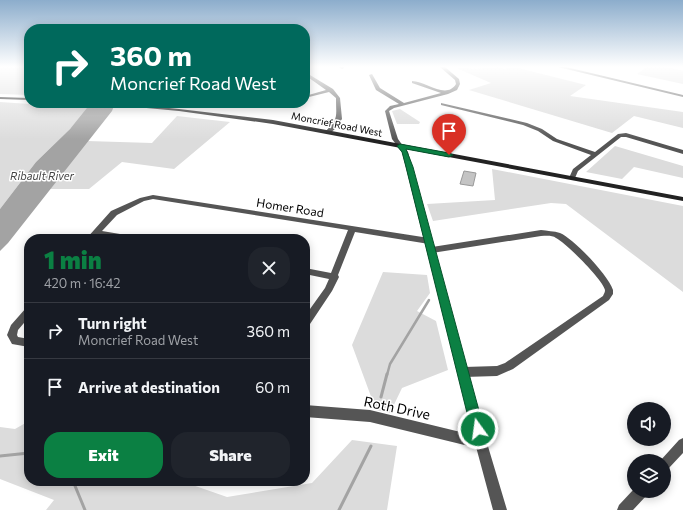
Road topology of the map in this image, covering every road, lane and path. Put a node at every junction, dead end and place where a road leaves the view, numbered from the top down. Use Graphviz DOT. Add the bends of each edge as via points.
graph roads {
  1 [pos="328,91"];
  2 [pos="332,91"];
  3 [pos="381,91"];
  4 [pos="440,91"];
  5 [pos="451,91"];
  6 [pos="661,91"];
  7 [pos="446,93"];
  8 [pos="310,95"];
  9 [pos="683,96"];
  10 [pos="0,98"];
  11 [pos="24,99"];
  12 [pos="403,104"];
  13 [pos="443,104"];
  14 [pos="171,108"];
  15 [pos="328,132"];
  16 [pos="400,146"];
  17 [pos="683,152"];
  18 [pos="595,154"];
  19 [pos="572,178"];
  20 [pos="683,199"];
  21 [pos="352,229"];
  22 [pos="96,232"];
  23 [pos="106,234"];
  24 [pos="429,241"];
  25 [pos="432,250"];
  26 [pos="310,272"];
  27 [pos="334,277"];
  28 [pos="24,317"];
  29 [pos="310,317"];
  30 [pos="24,342"];
  31 [pos="464,372"];
  32 [pos="310,411"];
  33 [pos="481,443"];
  34 [pos="683,444"];
  35 [pos="671,457"];
  36 [pos="635,498"];
  37 [pos="500,510"];
  38 [pos="624,510"];
  1 -- 8 [label="street"];
  2 -- 15 [label="street" via="338,98 339,119"];
  3 -- 12 [label="street"];
  4 -- 7 [label="street"];
  5 -- 7 [label="street"];
  6 -- 9 [label="street"];
  7 -- 12 [label="street"];
  10 -- 11 [label="main road"];
  12 -- 16 [label="street" via="389,109 387,114"];
  13 -- 18 [label="street" via="531,126 555,140"];
  14 -- 15 [label="main road, Moncrief Road West"];
  15 -- 16 [label="main road, Moncrief Road West"];
  16 -- 19 [label="main road, Moncrief Road West"];
  16 -- 24 [label="street" via="408,161"];
  17 -- 18 [label="street" via="622,135"];
  18 -- 19 [label="street" via="575,170"];
  19 -- 20 [label="main road, Moncrief Road West"];
  21 -- 22 [label="street, Homer Road" via="148,197 114,213"];
  21 -- 24 [label="street, Homer Road"];
  21 -- 27 [label="street"];
  22 -- 23 [label="street"];
  24 -- 25 [label="street"];
  25 -- 31 [label="street"];
  25 -- 31 [label="street" via="541,233 553,234 566,240 605,280 609,289 606,298 509,366 497,371"];
  26 -- 27 [label="street"];
  27 -- 29 [label="street" via="325,297"];
  28 -- 30 [label="street" via="14,328 12,335 15,341"];
  31 -- 33 [label="street"];
  32 -- 33 [label="street, Roth Drive" via="370,416"];
  33 -- 37 [label="street"];
  34 -- 35 [label="street"];
  36 -- 38 [label="street"];
}
